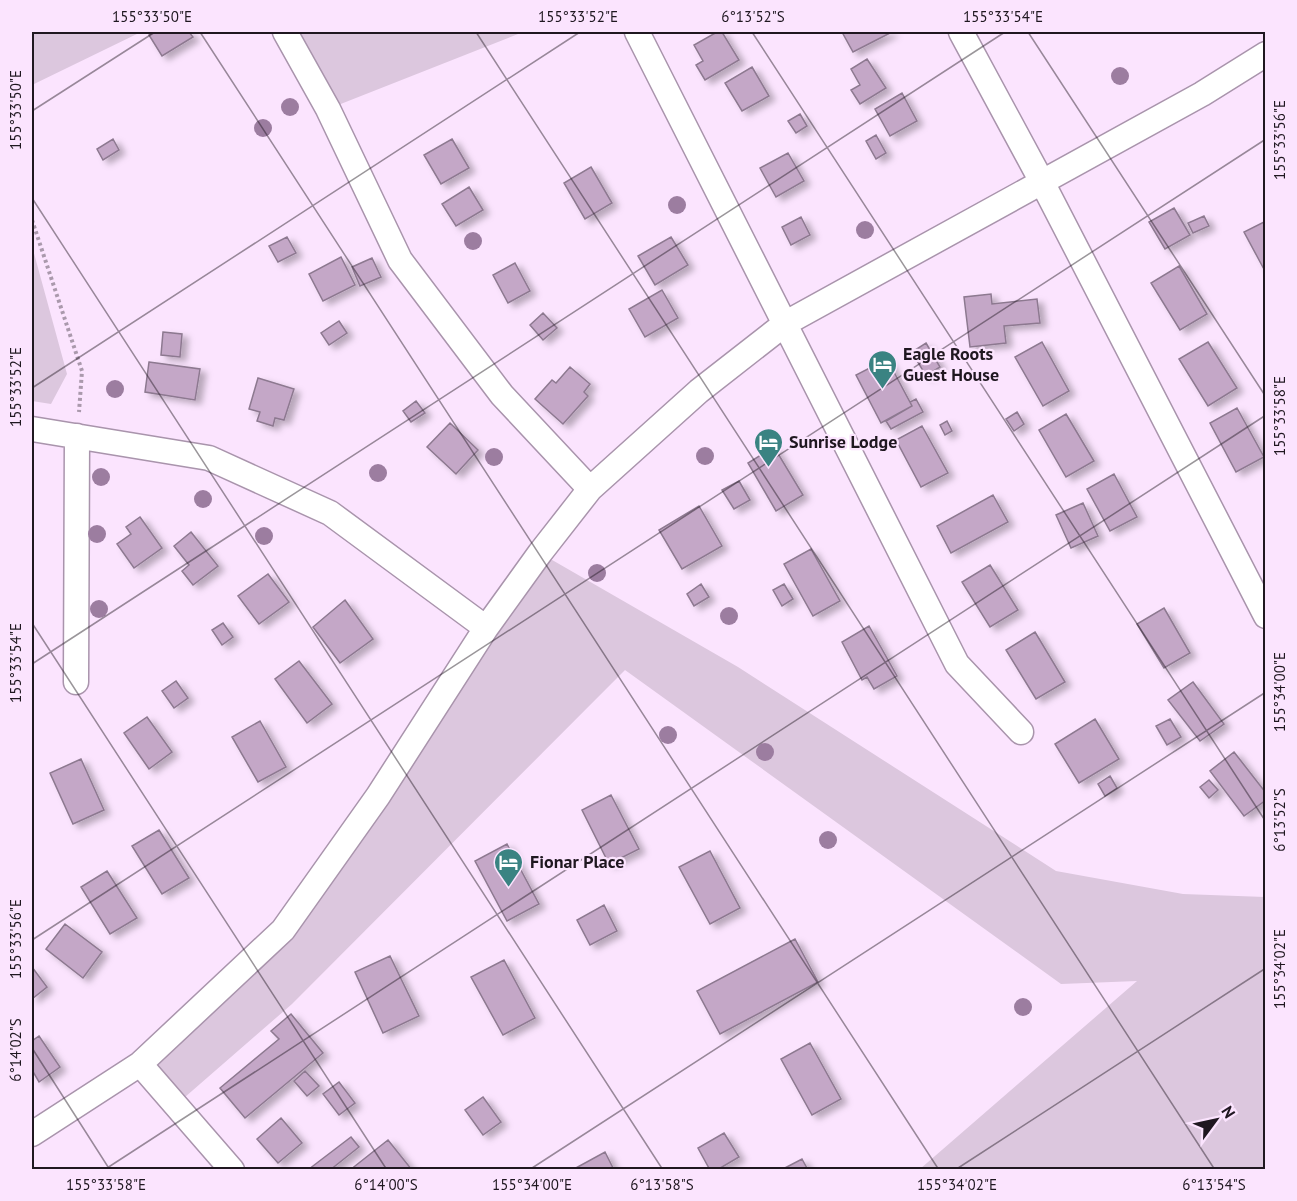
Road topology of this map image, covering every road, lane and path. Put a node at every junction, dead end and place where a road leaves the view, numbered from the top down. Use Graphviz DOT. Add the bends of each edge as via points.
graph roads {
  1 [pos="285,32"];
  2 [pos="637,32"];
  3 [pos="961,32"];
  4 [pos="1266,54"];
  5 [pos="1042,182"];
  6 [pos="32,220"];
  7 [pos="786,323"];
  8 [pos="32,429"];
  9 [pos="77,436"];
  10 [pos="590,489"];
  11 [pos="1266,616"];
  12 [pos="486,628"];
  13 [pos="76,681"];
  14 [pos="1021,732"];
  15 [pos="140,1064"];
  16 [pos="32,1134"];
  17 [pos="232,1170"];
  1 -- 10 [label="street" via="328,109 400,260 502,395"];
  2 -- 7 [label="street"];
  3 -- 5 [label="street"];
  4 -- 5 [label="street"];
  5 -- 7 [label="street"];
  5 -- 11 [label="street"];
  6 -- 9 [label="path" via="82,371"];
  7 -- 10 [label="street" via="699,391"];
  7 -- 14 [label="street" via="957,664"];
  8 -- 9 [label="street"];
  9 -- 12 [label="street" via="209,458 330,513"];
  9 -- 13 [label="street"];
  10 -- 12 [label="street"];
  12 -- 15 [label="street" via="378,796 283,930"];
  15 -- 16 [label="street"];
  15 -- 17 [label="street"];
}
